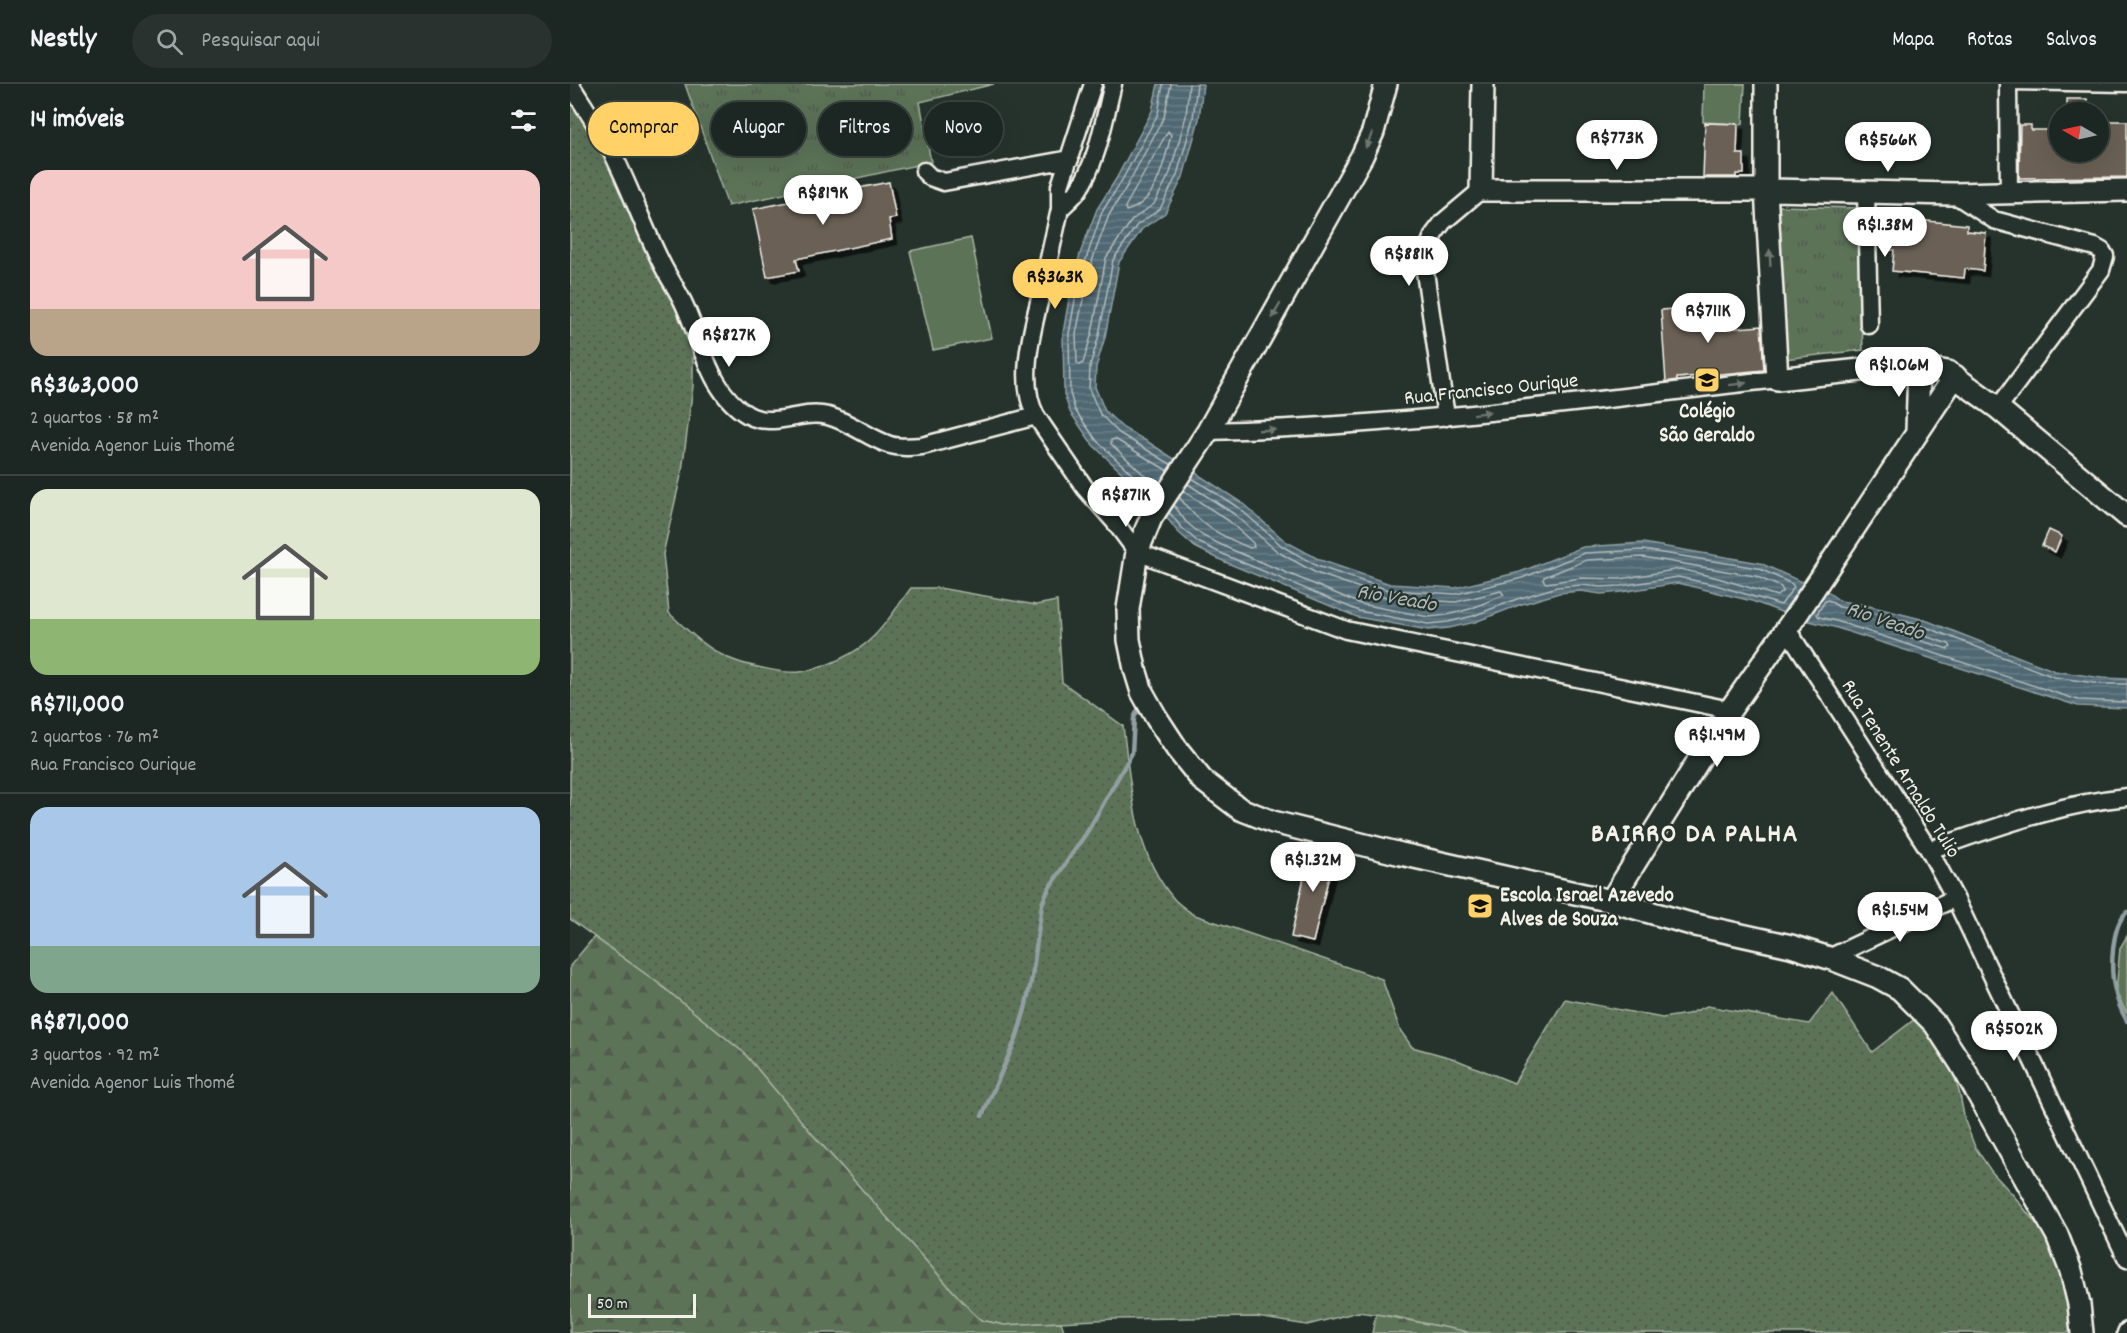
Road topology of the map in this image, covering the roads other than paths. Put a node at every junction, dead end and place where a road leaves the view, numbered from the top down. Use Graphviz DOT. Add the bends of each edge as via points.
graph roads {
  1 [pos="570,84"];
  2 [pos="1094,84"];
  3 [pos="1113,84"];
  4 [pos="1386,84"];
  5 [pos="1483,84"];
  6 [pos="1497,84"];
  7 [pos="1752,84"];
  8 [pos="1766,84"];
  9 [pos="2008,85"];
  10 [pos="2127,87"];
  11 [pos="1070,159"];
  12 [pos="924,171"];
  13 [pos="1487,190"];
  14 [pos="1759,190"];
  15 [pos="2127,190"];
  16 [pos="1866,192"];
  17 [pos="1954,194"];
  18 [pos="2009,194"];
  19 [pos="1060,209"];
  20 [pos="1869,325"];
  21 [pos="1919,366"];
  22 [pos="1955,376"];
  23 [pos="1777,379"];
  24 [pos="1998,408"];
  25 [pos="1036,416"];
  26 [pos="1446,417"];
  27 [pos="1208,431"];
  28 [pos="1917,431"];
  29 [pos="2127,516"];
  30 [pos="1137,552"];
  31 [pos="1791,623"];
  32 [pos="1730,710"];
  33 [pos="2127,797"];
  34 [pos="1929,850"];
  35 [pos="1955,898"];
  36 [pos="1611,901"];
  37 [pos="1829,958"];
  38 [pos="2127,1259"];
  39 [pos="2082,1333"];
  1 -- 25 [label="street" via="611,152 660,262 694,325 713,375 736,406 758,419 773,421 825,415 841,419 890,445 905,447"];
  2 -- 11 [label="street"];
  3 -- 19 [label="street" via="1096,151 1077,193"];
  4 -- 27 [label="street, one-way" via="1362,156"];
  5 -- 13 [label="street"];
  6 -- 13 [label="street"];
  7 -- 14 [label="street"];
  8 -- 14 [label="street"];
  9 -- 10 [label="lane"];
  9 -- 18 [label="street"];
  11 -- 12 [label="street" via="944,182"];
  11 -- 19 [label="street" via="1060,186"];
  13 -- 14 [label="street"];
  13 -- 26 [label="street" via="1443,222 1428,248 1425,272"];
  14 -- 16 [label="street"];
  23 -- 14 [label="street, one-way"];
  15 -- 18 [label="street"];
  16 -- 17 [label="street"];
  16 -- 20 [label="street"];
  17 -- 18 [label="street"];
  17 -- 24 [label="street" via="1994,220 2095,248 2105,256 2101,270"];
  19 -- 25 [label="street" via="1029,346 1028,380 1031,408"];
  21 -- 22 [label="street"];
  21 -- 23 [label="street"];
  21 -- 28 [label="street"];
  22 -- 24 [label="street"];
  22 -- 28 [label="street"];
  26 -- 23 [label="street, Rua Francisco Ourique, one-way"];
  24 -- 29 [label="street"];
  25 -- 30 [label="street" via="1085,488"];
  27 -- 26 [label="street, Rua Francisco Ourique, one-way"];
  27 -- 30 [label="street" via="1151,518"];
  28 -- 31 [label="street"];
  30 -- 32 [label="street" via="1346,630"];
  30 -- 36 [label="street" via="1128,609 1129,640 1142,692 1177,749 1202,780 1240,809 1322,835"];
  31 -- 32 [label="street"];
  31 -- 34 [label="street, Rua Tenente Arnaldo Tulio"];
  32 -- 36 [label="street"];
  33 -- 34 [label="street" via="2056,808"];
  34 -- 35 [label="street, Rua Tenente Arnaldo Tulio"];
  35 -- 37 [label="street"];
  35 -- 38 [label="street, Rua Tenente Arnaldo Tulio"];
  36 -- 37 [label="street"];
  37 -- 39 [label="street" via="1900,989 1935,1024 2057,1235 2071,1271"];
}
